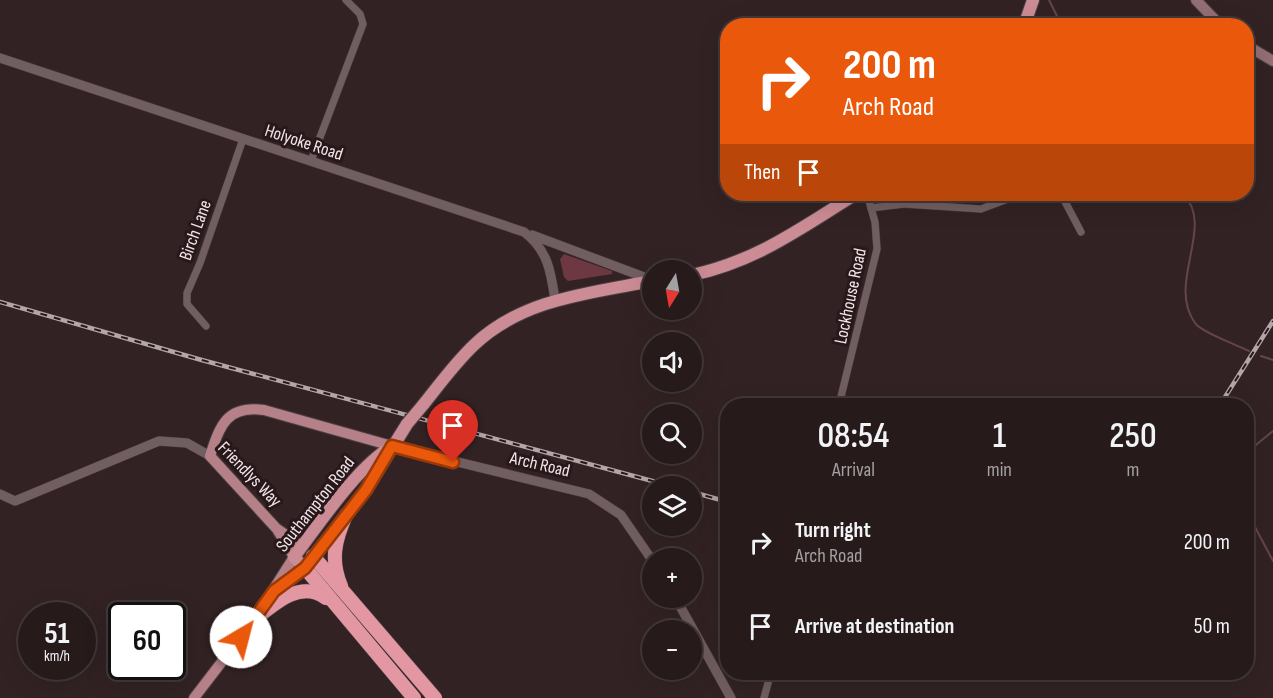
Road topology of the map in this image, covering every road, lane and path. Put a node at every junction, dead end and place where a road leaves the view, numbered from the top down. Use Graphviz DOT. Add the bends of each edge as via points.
graph roads {
  1 [pos="346,0"];
  2 [pos="1196,0"];
  3 [pos="1032,3"];
  4 [pos="1027,18"];
  5 [pos="1213,18"];
  6 [pos="1254,50"];
  7 [pos="0,58"];
  8 [pos="1273,61"];
  9 [pos="243,139"];
  10 [pos="311,161"];
  11 [pos="846,201"];
  12 [pos="869,201"];
  13 [pos="1002,201"];
  14 [pos="1065,201"];
  15 [pos="871,208"];
  16 [pos="524,232"];
  17 [pos="1081,232"];
  18 [pos="702,272"];
  19 [pos="642,276"];
  20 [pos="642,282"];
  21 [pos="555,300"];
  22 [pos="206,326"];
  23 [pos="841,398"];
  24 [pos="392,446"];
  25 [pos="210,456"];
  26 [pos="0,494"];
  27 [pos="346,515"];
  28 [pos="276,528"];
  29 [pos="644,548"];
  30 [pos="294,557"];
  31 [pos="307,557"];
  32 [pos="274,591"];
  33 [pos="336,606"];
  34 [pos="353,606"];
  35 [pos="681,608"];
  36 [pos="255,620"];
  37 [pos="720,678"];
  38 [pos="721,680"];
  39 [pos="769,680"];
  40 [pos="194,698"];
  41 [pos="414,698"];
  42 [pos="435,698"];
  43 [pos="731,698"];
  44 [pos="764,698"];
  1 -- 10 [label="street" via="360,14 363,24"];
  2 -- 5 [label="main road"];
  3 -- 4 [label="highway"];
  6 -- 8 [label="main road"];
  7 -- 9 [label="street, Holyoke Road"];
  9 -- 10 [label="street, Holyoke Road"];
  9 -- 22 [label="street, Birch Lane" via="187,293 187,304"];
  10 -- 16 [label="street, Holyoke Road"];
  11 -- 18 [label="highway" via="796,234 753,256"];
  12 -- 15 [label="street, Lockhouse Road"];
  13 -- 15 [label="street" via="981,209 904,204"];
  14 -- 17 [label="street"];
  15 -- 23 [label="street, Lockhouse Road" via="877,249"];
  16 -- 19 [label="street"];
  16 -- 21 [label="street, Holyoke Road" via="547,257"];
  20 -- 21 [label="highway, Southampton Road"];
  21 -- 24 [label="highway, Southampton Road, bridge" via="509,319 474,345"];
  24 -- 25 [label="main road" via="249,408 233,412 217,436"];
  24 -- 27 [label="highway, Southampton Road"];
  24 -- 29 [label="street, Arch Road" via="594,496 621,514"];
  24 -- 31 [label="highway, Southampton Road" via="367,467"];
  25 -- 26 [label="street, Friendlys Way" via="196,447 159,441 15,501"];
  25 -- 28 [label="main road, Friendlys Way"];
  27 -- 31 [label="highway, Southampton Road"];
  27 -- 34 [label="highway" via="336,540 334,563"];
  28 -- 30 [label="main road, Friendlys Way"];
  28 -- 31 [label="main road, Friendlys Way"];
  30 -- 31 [label="highway, Friendlys Way"];
  30 -- 32 [label="main road, Southampton Road"];
  31 -- 32 [label="main road, Southampton Road"];
  31 -- 33 [label="highway"];
  31 -- 34 [label="highway"];
  32 -- 36 [label="main road, Southampton Road"];
  33 -- 36 [label="highway" via="317,592 300,592 281,598"];
  33 -- 41 [label="highway"];
  34 -- 42 [label="highway"];
  35 -- 37 [label="street"];
  36 -- 40 [label="main road, Southampton Road"];
  38 -- 43 [label="street"];
  39 -- 44 [label="street"];
}
